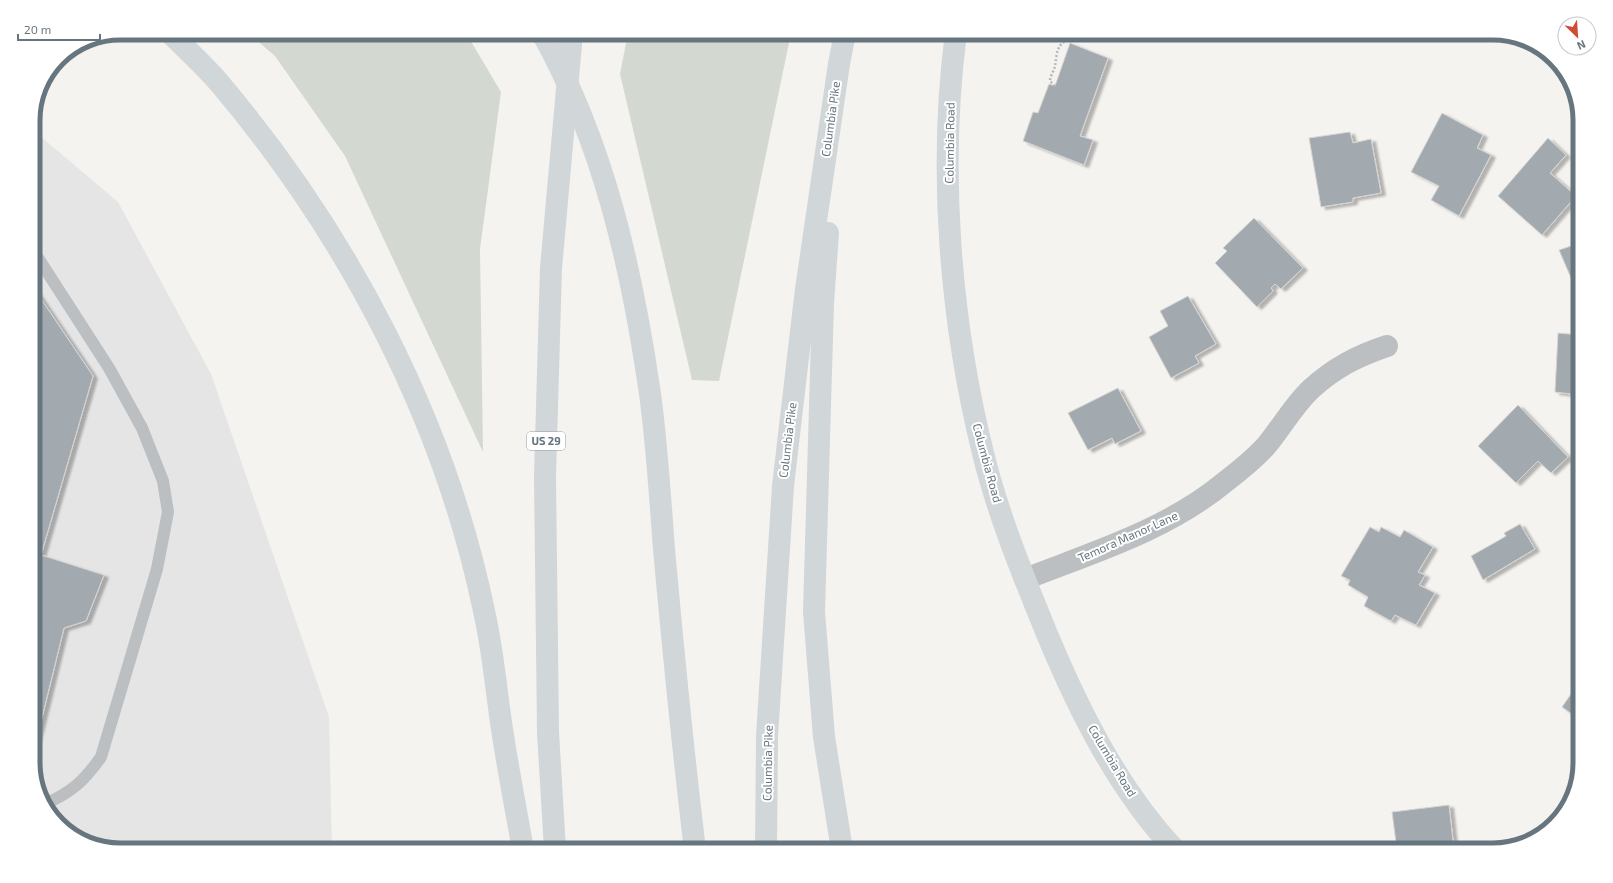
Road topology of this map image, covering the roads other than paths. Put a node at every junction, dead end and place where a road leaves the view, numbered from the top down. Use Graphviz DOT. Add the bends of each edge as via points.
graph roads {
  1 [pos="177,40"];
  2 [pos="546,40"];
  3 [pos="571,40"];
  4 [pos="844,40"];
  5 [pos="955,40"];
  6 [pos="839,64"];
  7 [pos="40,261"];
  8 [pos="1387,346"];
  9 [pos="1025,580"];
  10 [pos="50,802"];
  11 [pos="522,843"];
  12 [pos="555,843"];
  13 [pos="694,843"];
  14 [pos="766,843"];
  15 [pos="841,843"];
  16 [pos="1168,843"];
  1 -- 11 [label="main road" via="220,84 275,153 328,232 385,329 427,426 460,513 485,612 502,732"];
  2 -- 13 [label="main road" via="590,134 609,192 634,300 650,395 681,735"];
  3 -- 12 [label="main road, US 29" via="551,268 545,476 548,732"];
  4 -- 6 [label="main road, Columbia Pike"];
  5 -- 9 [label="main road, Columbia Road" via="949,148 949,229 956,306 967,380 983,454 1000,512"];
  6 -- 14 [label="main road, Columbia Pike" via="806,289 782,486 767,736"];
  6 -- 15 [label="main road" via="823,303 814,612 824,737"];
  7 -- 10 [label="lane" via="109,368 142,428 163,481 168,512 157,569 101,758 88,776 63,796"];
  8 -- 9 [label="street, Temora Manor Lane" via="1359,356 1336,369 1310,390 1265,447 1225,482 1180,514 1132,538"];
  9 -- 16 [label="main road, Columbia Road" via="1088,723 1121,779 1154,828"];
}
